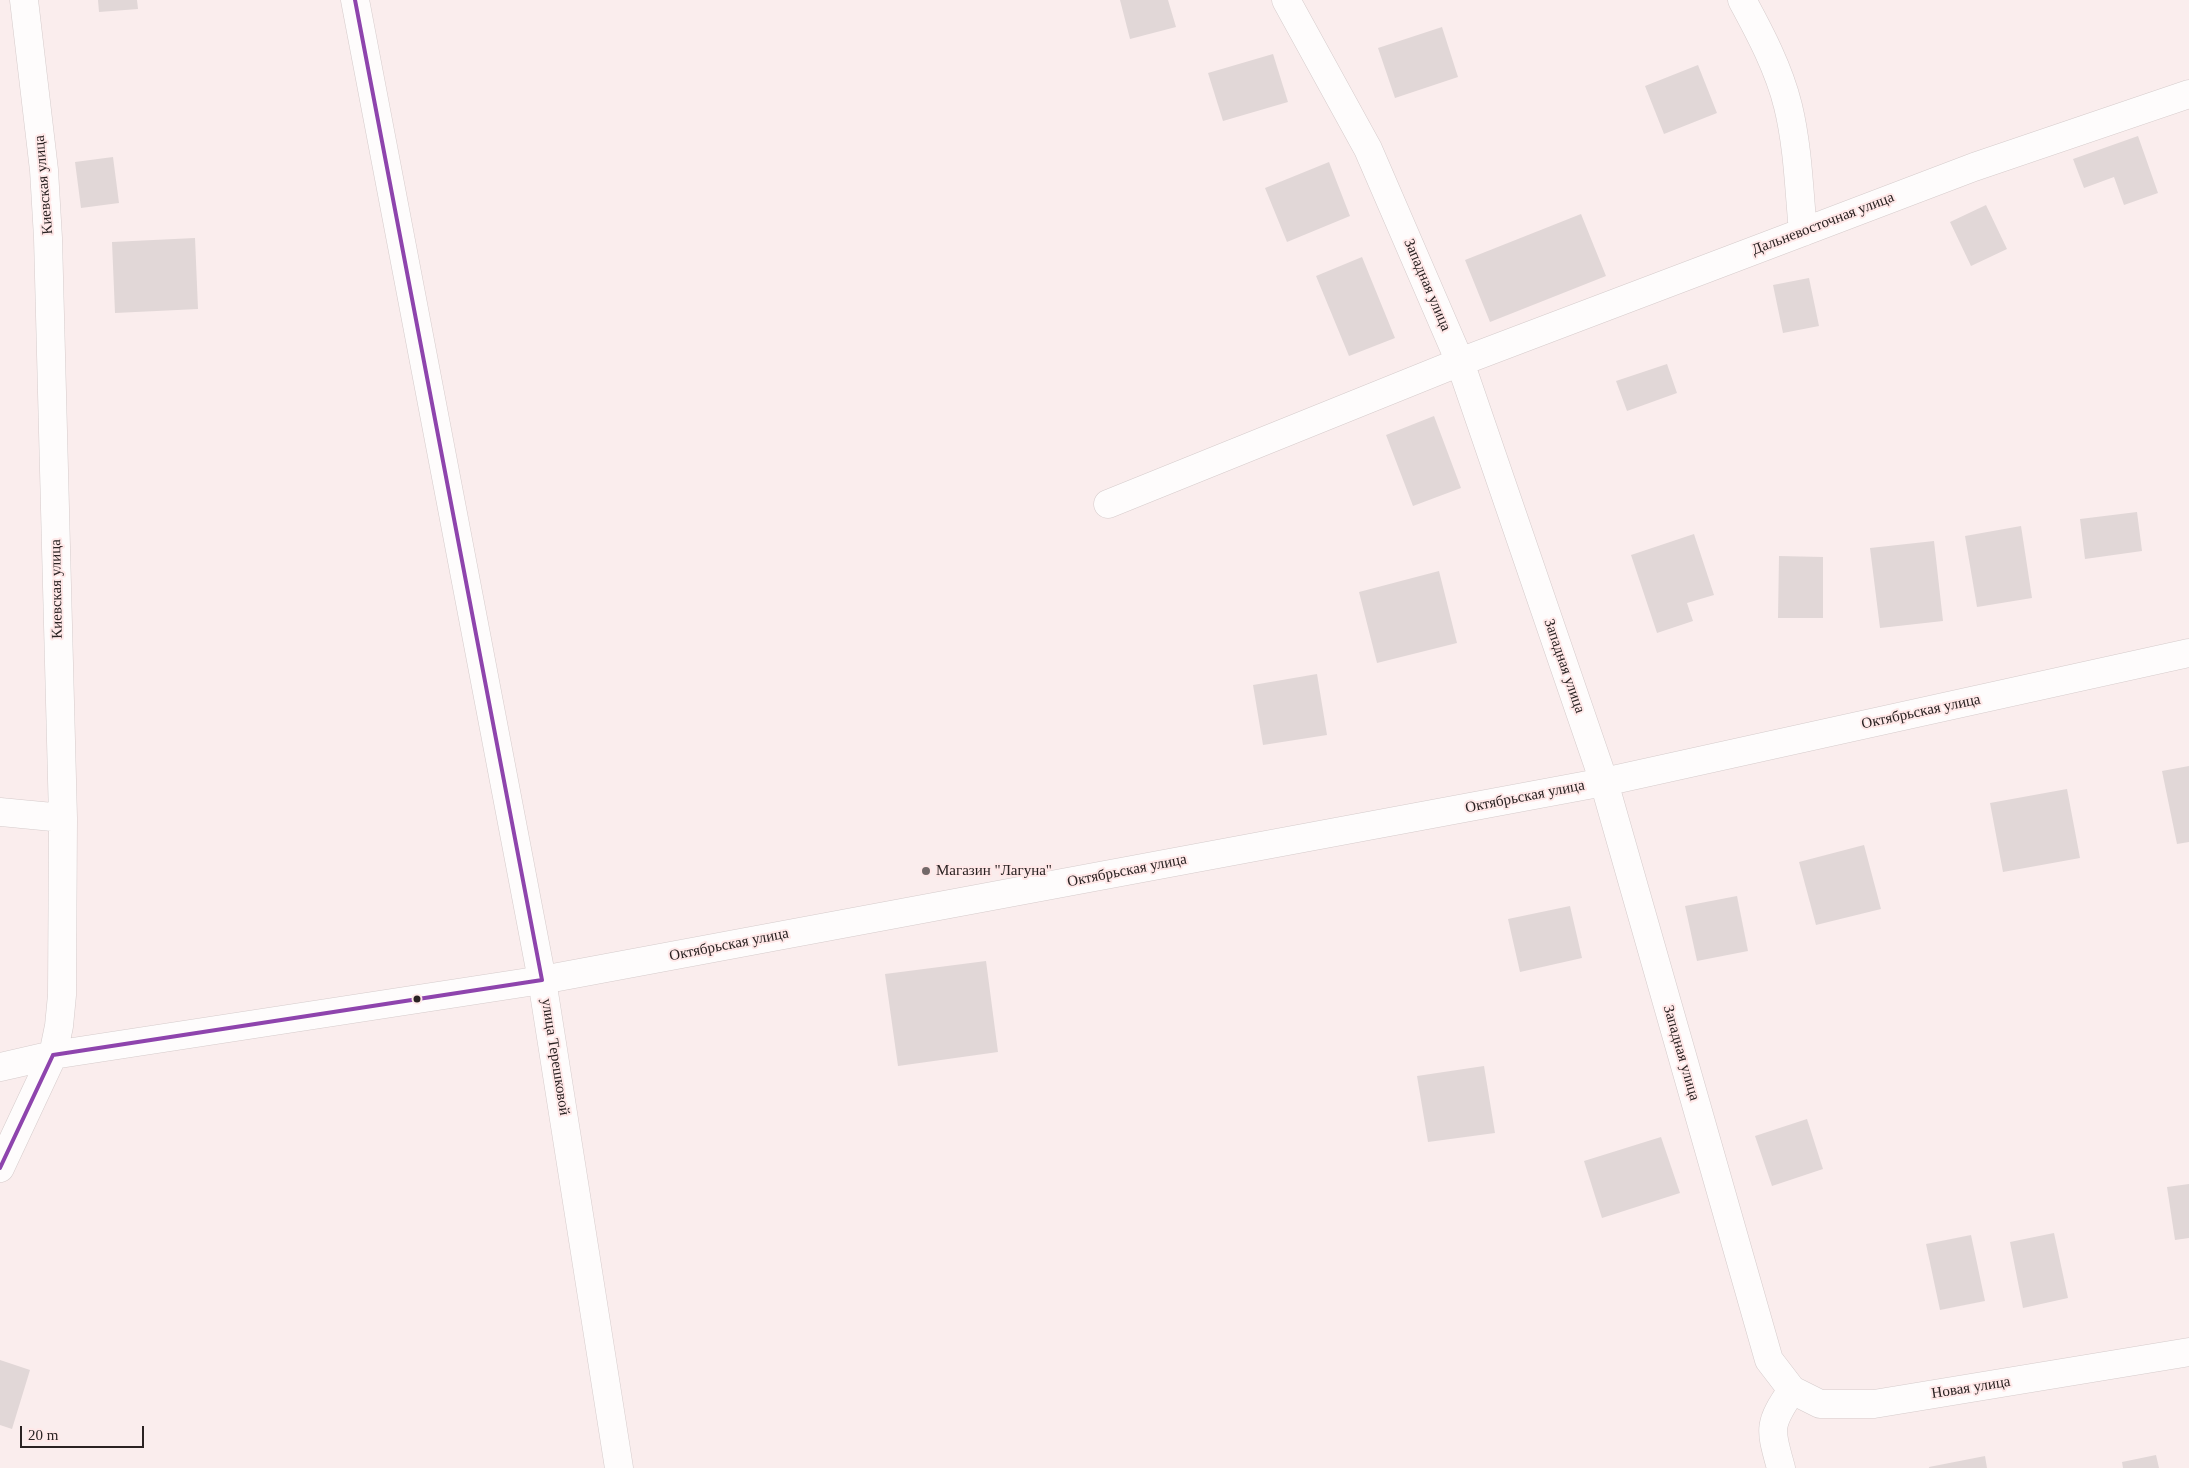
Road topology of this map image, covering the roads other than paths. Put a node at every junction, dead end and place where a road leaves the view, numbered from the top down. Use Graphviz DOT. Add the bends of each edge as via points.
graph roads {
  1 [pos="24,0"];
  2 [pos="356,0"];
  3 [pos="1286,0"];
  4 [pos="1742,0"];
  5 [pos="2189,94"];
  6 [pos="1803,232"];
  7 [pos="1460,362"];
  8 [pos="1108,504"];
  9 [pos="2189,653"];
  10 [pos="1604,782"];
  11 [pos="0,812"];
  12 [pos="63,818"];
  13 [pos="542,980"];
  14 [pos="53,1055"];
  15 [pos="0,1067"];
  16 [pos="0,1168"];
  17 [pos="2189,1352"];
  18 [pos="1769,1360"];
  19 [pos="1792,1390"];
  20 [pos="619,1468"];
  21 [pos="1781,1468"];
  1 -- 12 [label="street, Киевская улица" via="44,170 48,238"];
  2 -- 13 [label="street, улица Терешковой"];
  3 -- 7 [label="street, Западная улица" via="1368,149"];
  4 -- 6 [label="street" via="1763,37 1788,104 1797,159"];
  5 -- 6 [label="street, Дальневосточная улица" via="1974,167"];
  6 -- 7 [label="street, Дальневосточная улица"];
  7 -- 8 [label="street, Дальневосточная улица"];
  7 -- 10 [label="street, Западная улица"];
  9 -- 10 [label="street, Октябрьская улица"];
  10 -- 13 [label="street, Октябрьская улица"];
  10 -- 18 [label="street, Западная улица"];
  11 -- 12 [label="street"];
  12 -- 14 [label="street, Киевская улица" via="62,995"];
  13 -- 14 [label="street, Октябрьская улица"];
  13 -- 20 [label="street, улица Терешковой"];
  14 -- 15 [label="street, Октябрьская улица"];
  14 -- 16 [label="street, Киевская улица"];
  17 -- 19 [label="street, Новая улица" via="1874,1404 1820,1404"];
  18 -- 19 [label="street, Новая улица"];
  19 -- 21 [label="street" via="1771,1427"];
}
